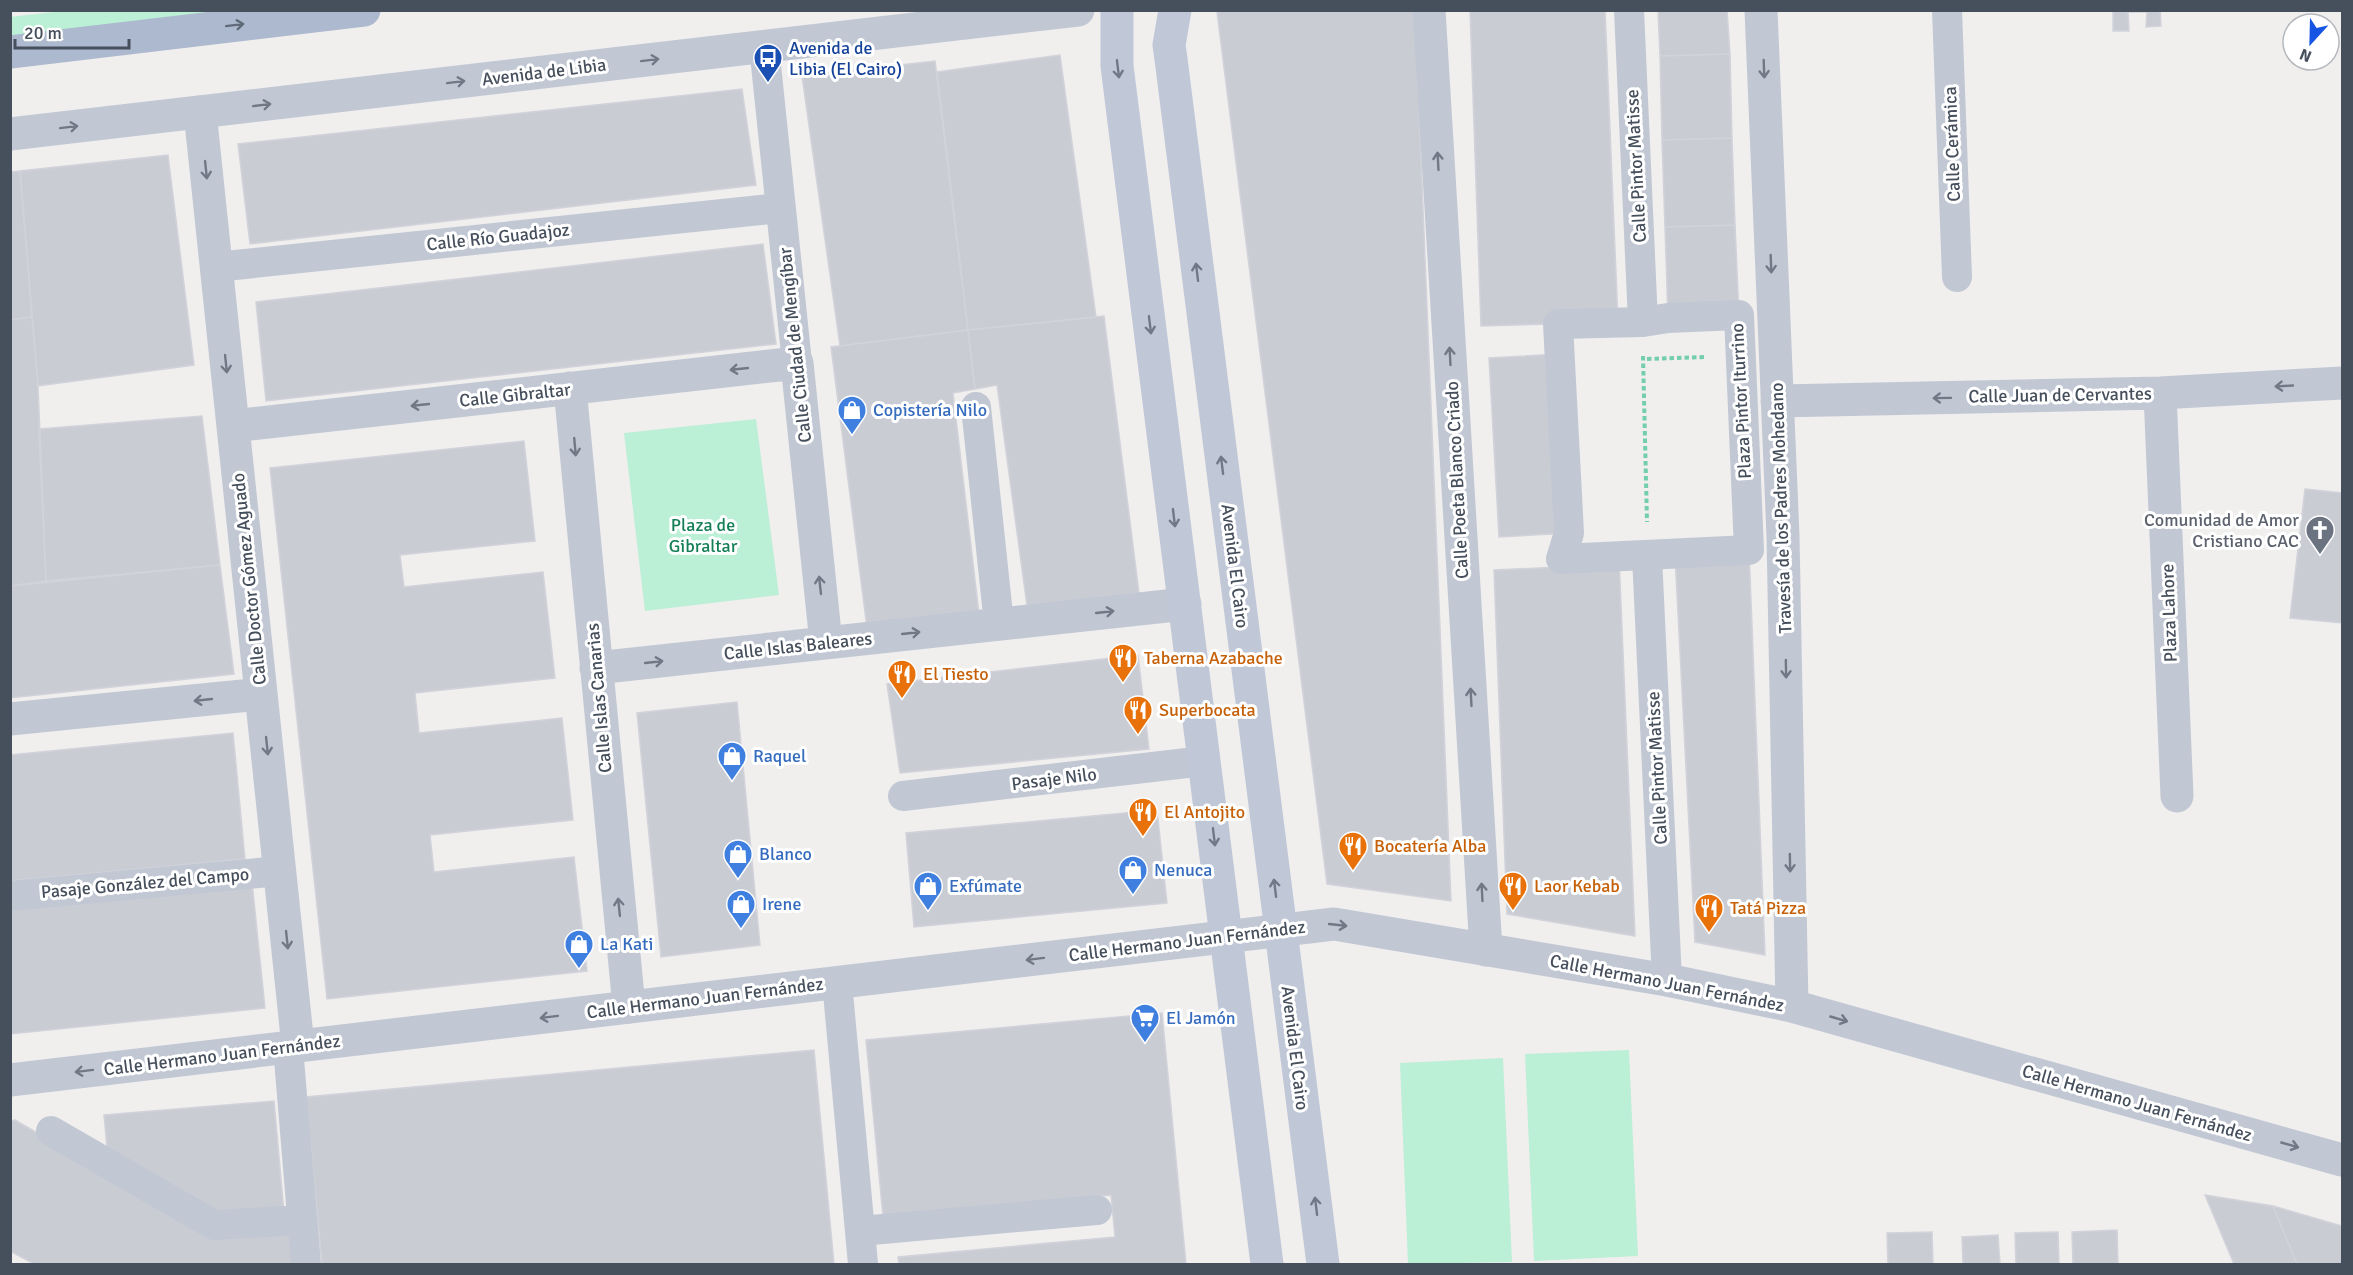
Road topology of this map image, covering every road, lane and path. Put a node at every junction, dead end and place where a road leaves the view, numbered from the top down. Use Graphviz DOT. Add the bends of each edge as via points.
graph roads {
  1 [pos="364,10"];
  2 [pos="1078,10"];
  3 [pos="1117,10"];
  4 [pos="1175,10"];
  5 [pos="1429,10"];
  6 [pos="1629,10"];
  7 [pos="1761,10"];
  8 [pos="1947,10"];
  9 [pos="764,46"];
  10 [pos="10,52"];
  11 [pos="200,112"];
  12 [pos="10,134"];
  13 [pos="780,208"];
  14 [pos="216,267"];
  15 [pos="1957,277"];
  16 [pos="1643,322"];
  17 [pos="1741,356"];
  18 [pos="1644,359"];
  19 [pos="797,363"];
  20 [pos="2343,383"];
  21 [pos="570,388"];
  22 [pos="2160,393"];
  23 [pos="1777,401"];
  24 [pos="976,407"];
  25 [pos="233,426"];
  26 [pos="1647,556"];
  27 [pos="1185,603"];
  28 [pos="999,624"];
  29 [pos="826,643"];
  30 [pos="596,668"];
  31 [pos="261,694"];
  32 [pos="10,719"];
  33 [pos="1204,761"];
  34 [pos="903,796"];
  35 [pos="2177,796"];
  36 [pos="280,871"];
  37 [pos="10,896"];
  38 [pos="1281,930"];
  39 [pos="1226,937"];
  40 [pos="1486,950"];
  41 [pos="1667,980"];
  42 [pos="837,982"];
  43 [pos="1792,1006"];
  44 [pos="629,1007"];
  45 [pos="293,1047"];
  46 [pos="10,1080"];
  47 [pos="51,1131"];
  48 [pos="2343,1160"];
  49 [pos="1097,1210"];
  50 [pos="302,1221"];
  51 [pos="860,1230"];
  52 [pos="306,1264"];
  53 [pos="863,1264"];
  54 [pos="1267,1264"];
  55 [pos="1323,1264"];
  10 -- 1 [label="main road, one-way"];
  2 -- 9 [label="street, Avenida de Libia"];
  3 -- 27 [label="main road, one-way" via="1116,51"];
  38 -- 4 [label="main road, Avenida El Cairo, one-way" via="1169,45"];
  40 -- 5 [label="street, Calle Poeta Blanco Criado, one-way"];
  6 -- 16 [label="street, Calle Pintor Matisse"];
  7 -- 23 [label="street, Travesía de los Padres Mohedano, one-way"];
  8 -- 15 [label="street, Calle Cerámica"];
  11 -- 9 [label="street, Avenida de Libia, one-way"];
  9 -- 13 [label="street, Calle Ciudad de Mengíbar"];
  12 -- 11 [label="street, Avenida de Libia, one-way"];
  11 -- 14 [label="street, Calle Doctor Gómez Aguado, one-way"];
  13 -- 14 [label="street, Calle Río Guadajoz"];
  13 -- 19 [label="street, Calle Ciudad de Mengíbar"];
  14 -- 25 [label="street, Calle Doctor Gómez Aguado, one-way"];
  16 -- 17 [label="street, Plaza Pintor Iturrino" via="1738,315"];
  16 -- 18 [label="path"];
  16 -- 26 [label="street, Plaza Pintor Iturrino" via="1558,324 1569,533 1561,559"];
  17 -- 18 [label="path"];
  17 -- 26 [label="street, Plaza Pintor Iturrino" via="1749,550"];
  18 -- 26 [label="path"];
  19 -- 21 [label="street, Calle Gibraltar, one-way"];
  29 -- 19 [label="street, Calle Ciudad de Mengíbar, one-way"];
  20 -- 22 [label="street, Calle Juan de Cervantes, one-way"];
  21 -- 25 [label="street, Calle Gibraltar, one-way"];
  21 -- 30 [label="street, Calle Islas Canarias, one-way"];
  22 -- 23 [label="street, Calle Juan de Cervantes, one-way"];
  22 -- 35 [label="street, Plaza Lahore"];
  23 -- 43 [label="street, Travesía de los Padres Mohedano, one-way"];
  24 -- 28 [label="street"];
  25 -- 31 [label="street, Calle Doctor Gómez Aguado"];
  26 -- 41 [label="street, Calle Pintor Matisse"];
  28 -- 27 [label="street, Calle Islas Baleares, one-way"];
  27 -- 33 [label="main road"];
  29 -- 28 [label="street, Calle Islas Baleares, one-way"];
  30 -- 29 [label="street, Calle Islas Baleares, one-way"];
  44 -- 30 [label="street, Calle Islas Canarias, one-way"];
  31 -- 32 [label="street, one-way"];
  31 -- 36 [label="street, Calle Doctor Gómez Aguado, one-way"];
  33 -- 34 [label="street, Pasaje Nilo"];
  33 -- 39 [label="main road, one-way"];
  36 -- 37 [label="street, Pasaje González del Campo"];
  36 -- 45 [label="street, Calle Doctor Gómez Aguado, one-way"];
  38 -- 39 [label="street, Calle Hermano Juan Fernández"];
  38 -- 40 [label="street, Calle Hermano Juan Fernández, one-way" via="1334,924"];
  55 -- 38 [label="main road, Avenida El Cairo, one-way"];
  39 -- 42 [label="street, Calle Hermano Juan Fernández, one-way"];
  39 -- 54 [label="main road"];
  40 -- 41 [label="street, Calle Hermano Juan Fernández"];
  41 -- 43 [label="street, Calle Hermano Juan Fernández"];
  42 -- 44 [label="street, Calle Hermano Juan Fernández"];
  42 -- 51 [label="street"];
  43 -- 48 [label="street, Calle Hermano Juan Fernández, one-way"];
  44 -- 45 [label="street, Calle Hermano Juan Fernández, one-way"];
  45 -- 46 [label="street, Calle Hermano Juan Fernández, one-way"];
  45 -- 50 [label="street"];
  47 -- 50 [label="street" via="214,1225"];
  49 -- 51 [label="street"];
  50 -- 52 [label="street"];
  51 -- 53 [label="street"];
}
